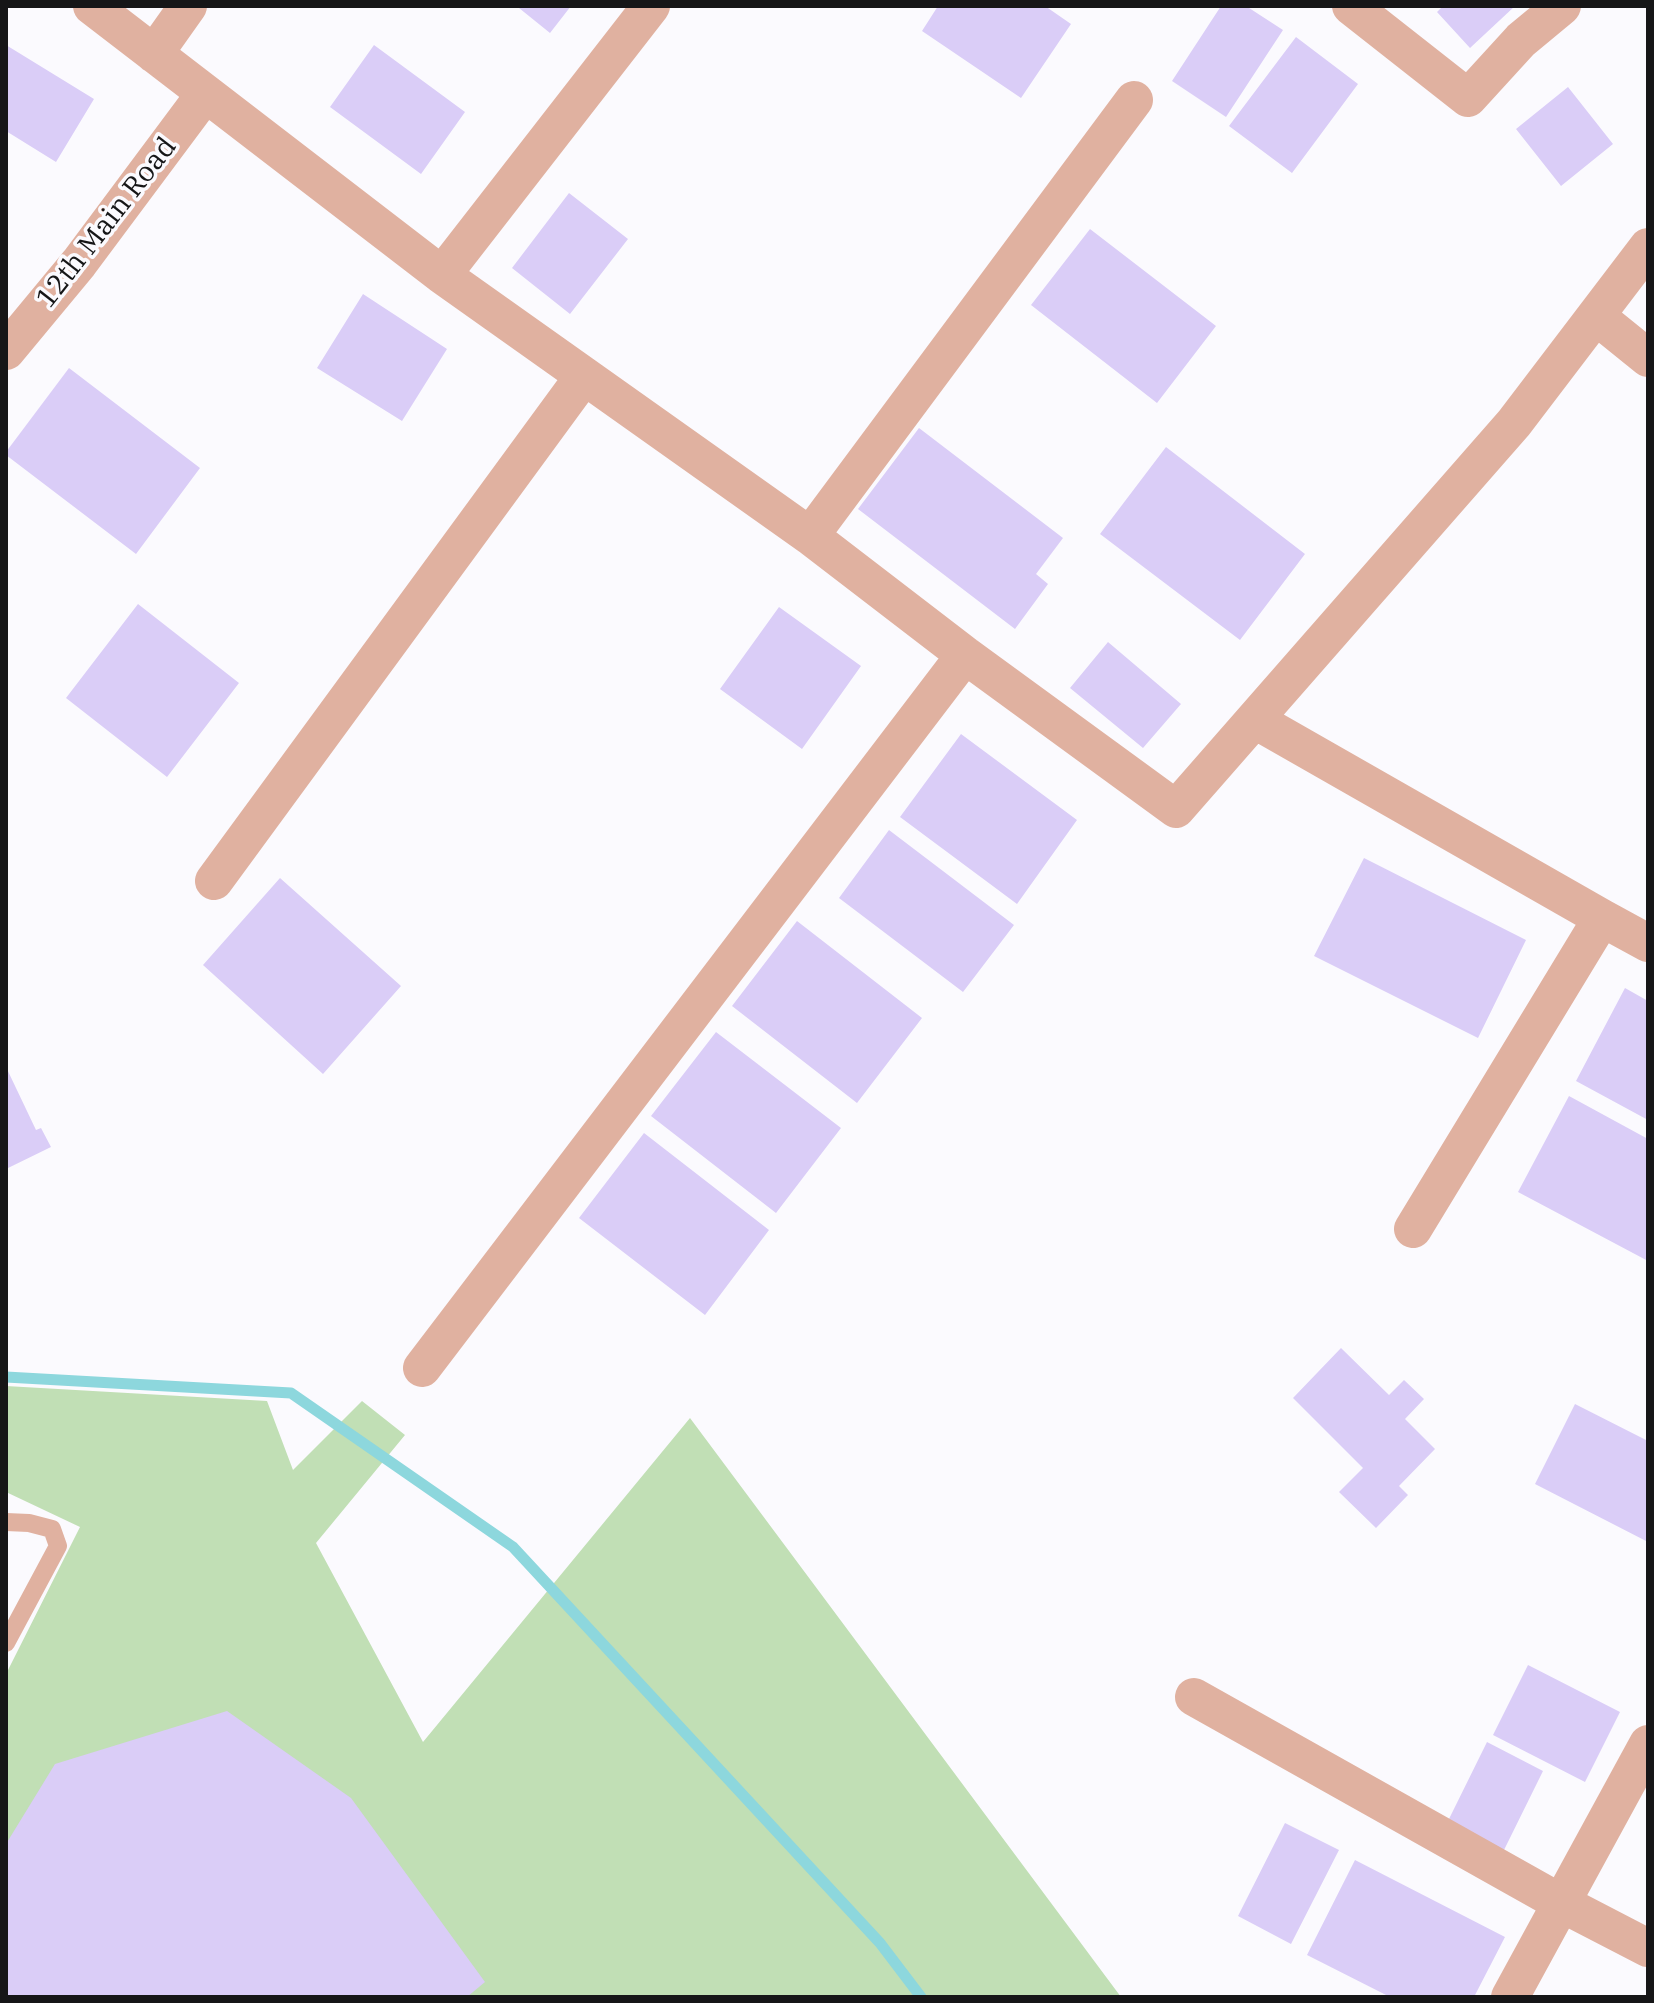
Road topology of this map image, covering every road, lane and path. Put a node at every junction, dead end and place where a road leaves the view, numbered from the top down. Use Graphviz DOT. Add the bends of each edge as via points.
graph roads {
  1 [pos="92,6"];
  2 [pos="188,6"];
  3 [pos="651,6"];
  4 [pos="1351,6"];
  5 [pos="1562,6"];
  6 [pos="154,54"];
  7 [pos="205,94"];
  8 [pos="1134,100"];
  9 [pos="1648,247"];
  10 [pos="442,275"];
  11 [pos="1596,316"];
  12 [pos="6,351"];
  13 [pos="1648,358"];
  14 [pos="584,376"];
  15 [pos="810,536"];
  16 [pos="965,655"];
  17 [pos="1255,720"];
  18 [pos="214,881"];
  19 [pos="1602,918"];
  20 [pos="1648,943"];
  21 [pos="1413,1229"];
  22 [pos="422,1368"];
  23 [pos="6,1522"];
  24 [pos="6,1643"];
  25 [pos="1194,1697"];
  26 [pos="1648,1744"];
  27 [pos="1561,1903"];
  28 [pos="1648,1948"];
  29 [pos="1510,1997"];
  1 -- 6 [label="street"];
  2 -- 6 [label="street"];
  3 -- 10 [label="street"];
  4 -- 5 [label="street" via="1468,98 1521,40"];
  6 -- 7 [label="street"];
  7 -- 10 [label="street"];
  7 -- 12 [label="street, 12th Main Road"];
  8 -- 15 [label="street"];
  9 -- 11 [label="street"];
  10 -- 14 [label="street"];
  11 -- 13 [label="street"];
  11 -- 17 [label="street" via="1514,423"];
  14 -- 15 [label="street"];
  14 -- 18 [label="street"];
  15 -- 16 [label="street"];
  16 -- 17 [label="street" via="1176,809"];
  16 -- 22 [label="street"];
  17 -- 19 [label="street"];
  19 -- 20 [label="street"];
  19 -- 21 [label="street"];
  23 -- 24 [label="lane" via="52,1529 58,1546"];
  25 -- 27 [label="street"];
  26 -- 27 [label="street"];
  27 -- 28 [label="street"];
  27 -- 29 [label="street"];
}
